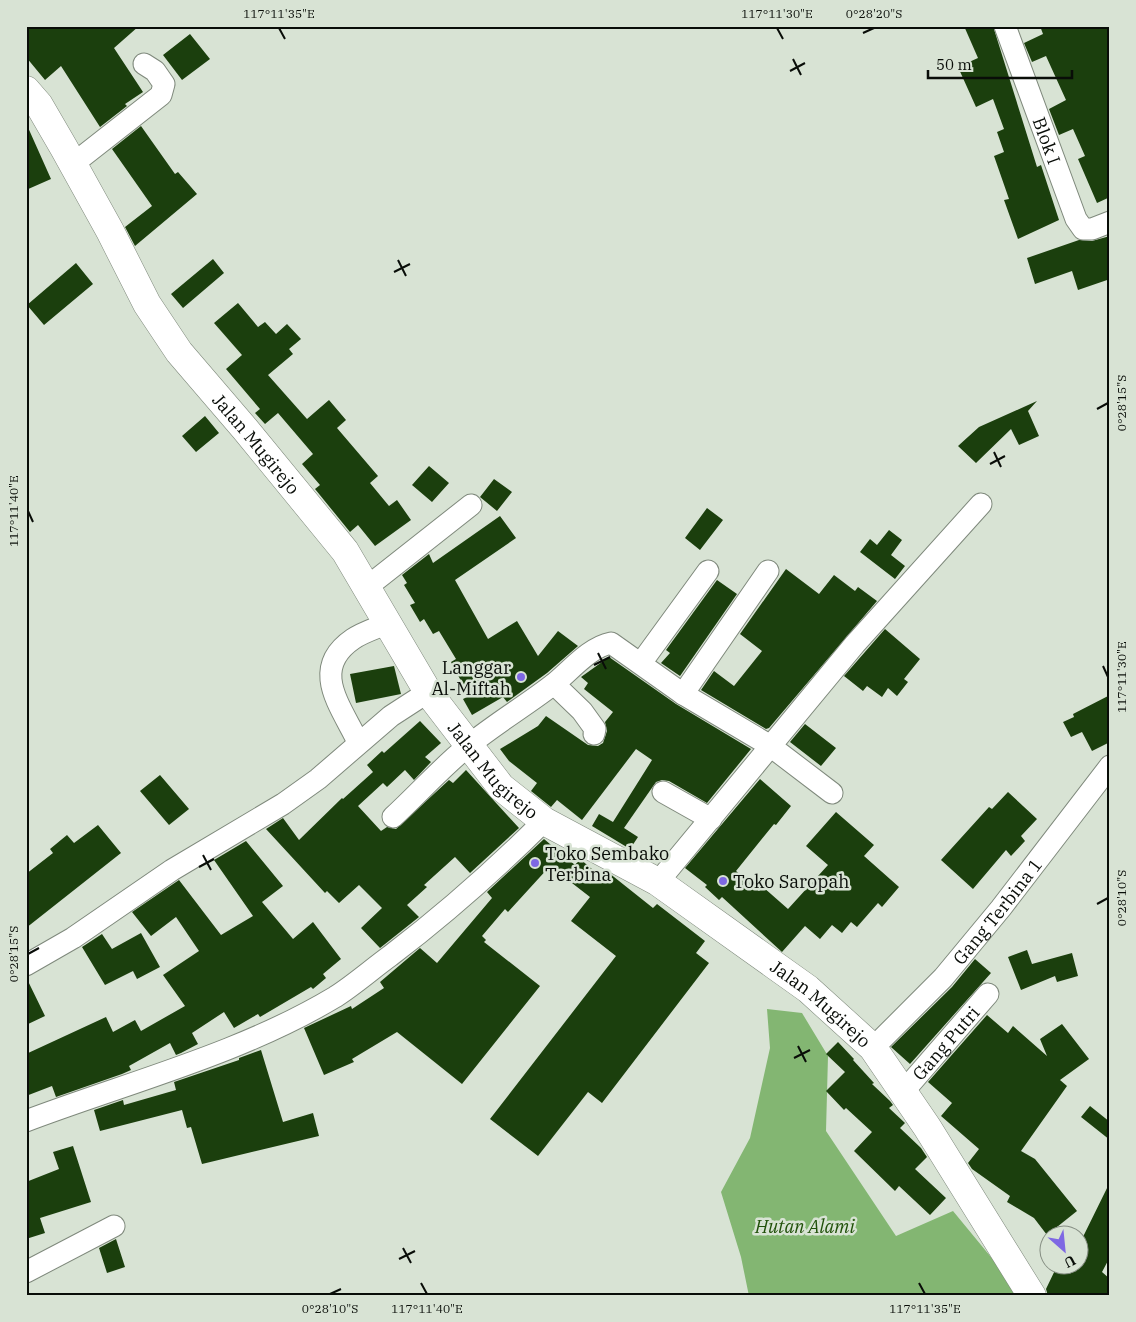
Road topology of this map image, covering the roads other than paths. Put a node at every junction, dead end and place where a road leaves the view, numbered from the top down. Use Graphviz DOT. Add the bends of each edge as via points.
graph roads {
  1 [pos="1005,26"];
  2 [pos="144,64"];
  3 [pos="26,90"];
  4 [pos="73,164"];
  5 [pos="1110,222"];
  6 [pos="981,504"];
  7 [pos="471,506"];
  8 [pos="768,570"];
  9 [pos="708,571"];
  10 [pos="367,587"];
  11 [pos="388,623"];
  12 [pos="641,663"];
  13 [pos="554,684"];
  14 [pos="428,692"];
  15 [pos="683,694"];
  16 [pos="594,734"];
  17 [pos="358,742"];
  18 [pos="769,745"];
  19 [pos="468,746"];
  20 [pos="1110,766"];
  21 [pos="663,792"];
  22 [pos="832,793"];
  23 [pos="392,818"];
  24 [pos="711,819"];
  25 [pos="544,821"];
  26 [pos="658,882"];
  27 [pos="26,965"];
  28 [pos="988,994"];
  29 [pos="873,1048"];
  30 [pos="903,1092"];
  31 [pos="29,1117"];
  32 [pos="114,1226"];
  33 [pos="29,1264"];
  34 [pos="1032,1296"];
  1 -- 5 [label="street, Blok I" via="1076,219 1083,229"];
  2 -- 4 [label="street" via="161,78 164,84 161,95"];
  3 -- 4 [label="street, Jalan Mugirejo" via="39,105"];
  4 -- 10 [label="street, Jalan Mugirejo" via="147,304 179,352 340,544"];
  6 -- 18 [label="street"];
  7 -- 10 [label="street"];
  8 -- 15 [label="street"];
  9 -- 12 [label="street"];
  10 -- 11 [label="street, Jalan Mugirejo"];
  11 -- 14 [label="street, Jalan Mugirejo"];
  11 -- 17 [label="street" via="353,639 331,664 332,686"];
  12 -- 13 [label="street" via="616,644 608,643"];
  12 -- 15 [label="street"];
  13 -- 16 [label="street" via="582,711 595,729"];
  13 -- 19 [label="street"];
  14 -- 17 [label="street"];
  14 -- 19 [label="street, Jalan Mugirejo"];
  15 -- 18 [label="street"];
  17 -- 27 [label="street" via="318,779 283,804 172,870 73,938"];
  18 -- 22 [label="street"];
  18 -- 24 [label="street"];
  19 -- 23 [label="street"];
  19 -- 25 [label="street, Jalan Mugirejo" via="500,787"];
  20 -- 29 [label="street, Gang Terbina 1" via="954,964"];
  21 -- 24 [label="street"];
  24 -- 26 [label="street"];
  25 -- 26 [label="street, Jalan Mugirejo"];
  25 -- 31 [label="street" via="443,915 336,996 259,1035 156,1076"];
  26 -- 29 [label="street, Jalan Mugirejo" via="808,989"];
  28 -- 30 [label="street, Gang Putri"];
  29 -- 30 [label="street, Jalan Mugirejo"];
  30 -- 34 [label="street, Jalan Mugirejo"];
  32 -- 33 [label="street"];
}
